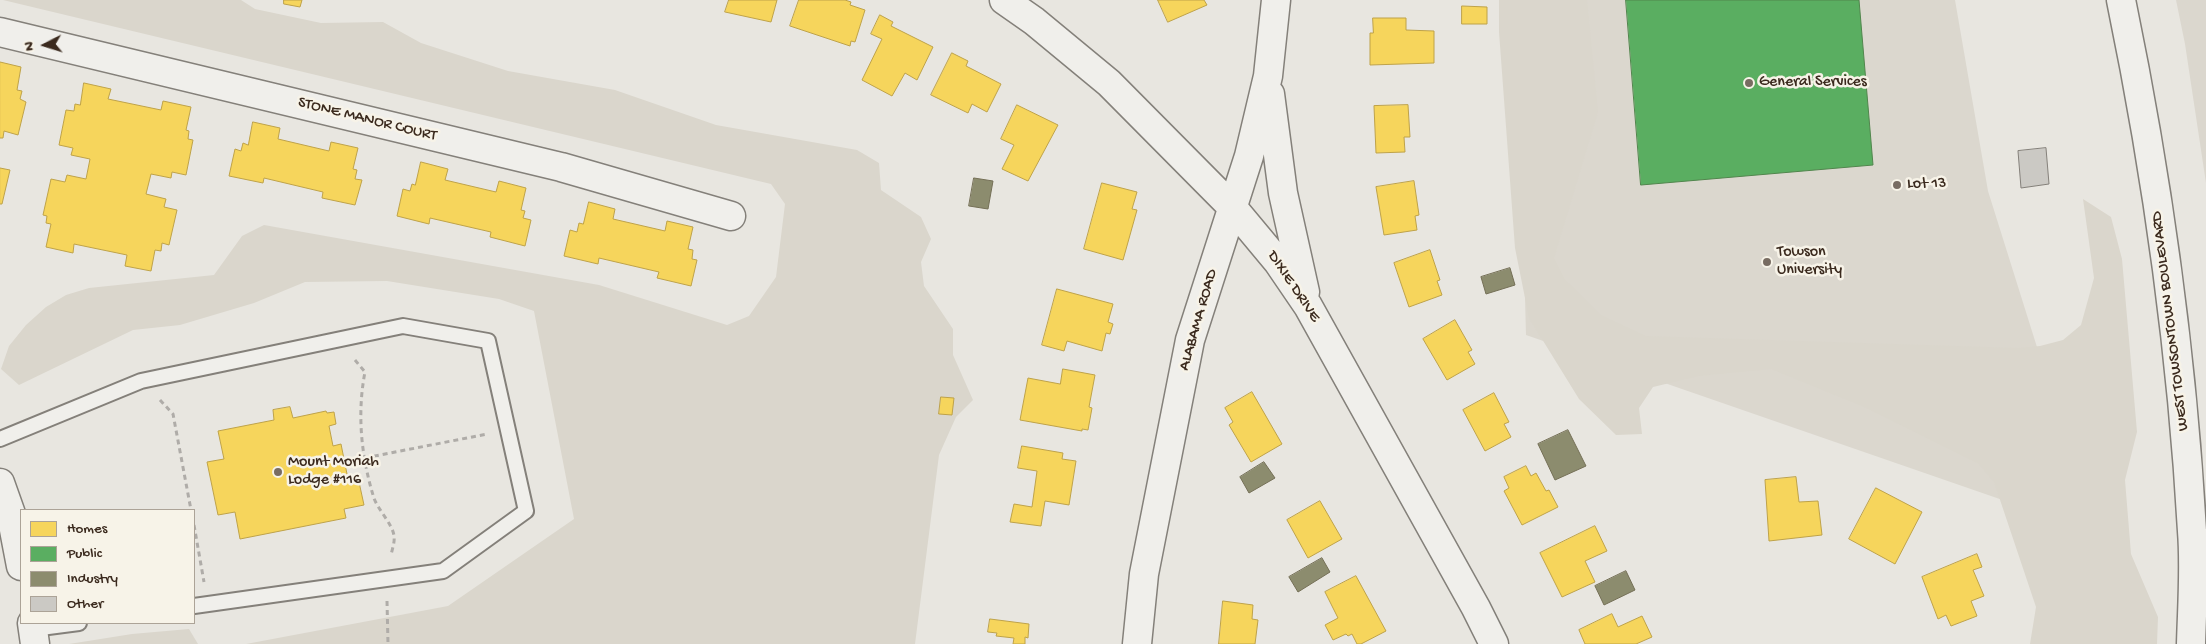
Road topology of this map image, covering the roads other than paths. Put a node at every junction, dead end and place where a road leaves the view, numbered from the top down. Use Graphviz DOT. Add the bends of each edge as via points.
graph roads {
  1 [pos="1004,0"];
  2 [pos="1276,0"];
  3 [pos="2121,0"];
  4 [pos="0,32"];
  5 [pos="1268,76"];
  6 [pos="1233,208"];
  7 [pos="731,216"];
  8 [pos="1308,306"];
  9 [pos="0,439"];
  10 [pos="0,483"];
  11 [pos="20,561"];
  12 [pos="195,606"];
  13 [pos="74,624"];
  14 [pos="33,632"];
  15 [pos="1137,644"];
  16 [pos="1494,644"];
  17 [pos="2191,644"];
  1 -- 6 [label="street, DIXIE DRIVE" via="1110,83"];
  2 -- 5 [label="street, ALABAMA ROAD"];
  3 -- 17 [label="street, WEST TOWSONTOWN BOULEVARD" via="2148,140 2175,338 2193,532"];
  4 -- 7 [label="street, STONE MANOR COURT" via="561,167"];
  5 -- 6 [label="street, ALABAMA ROAD"];
  5 -- 8 [label="street" via="1283,193"];
  6 -- 8 [label="street, DIXIE DRIVE" via="1278,262"];
  6 -- 15 [label="street, ALABAMA ROAD" via="1190,340 1144,574"];
  8 -- 16 [label="street, DIXIE DRIVE"];
  9 -- 12 [label="lane" via="141,381 403,326 488,340 526,511 443,571"];
  10 -- 11 [label="street" via="11,514"];
  13 -- 14 [label="lane"];
}
